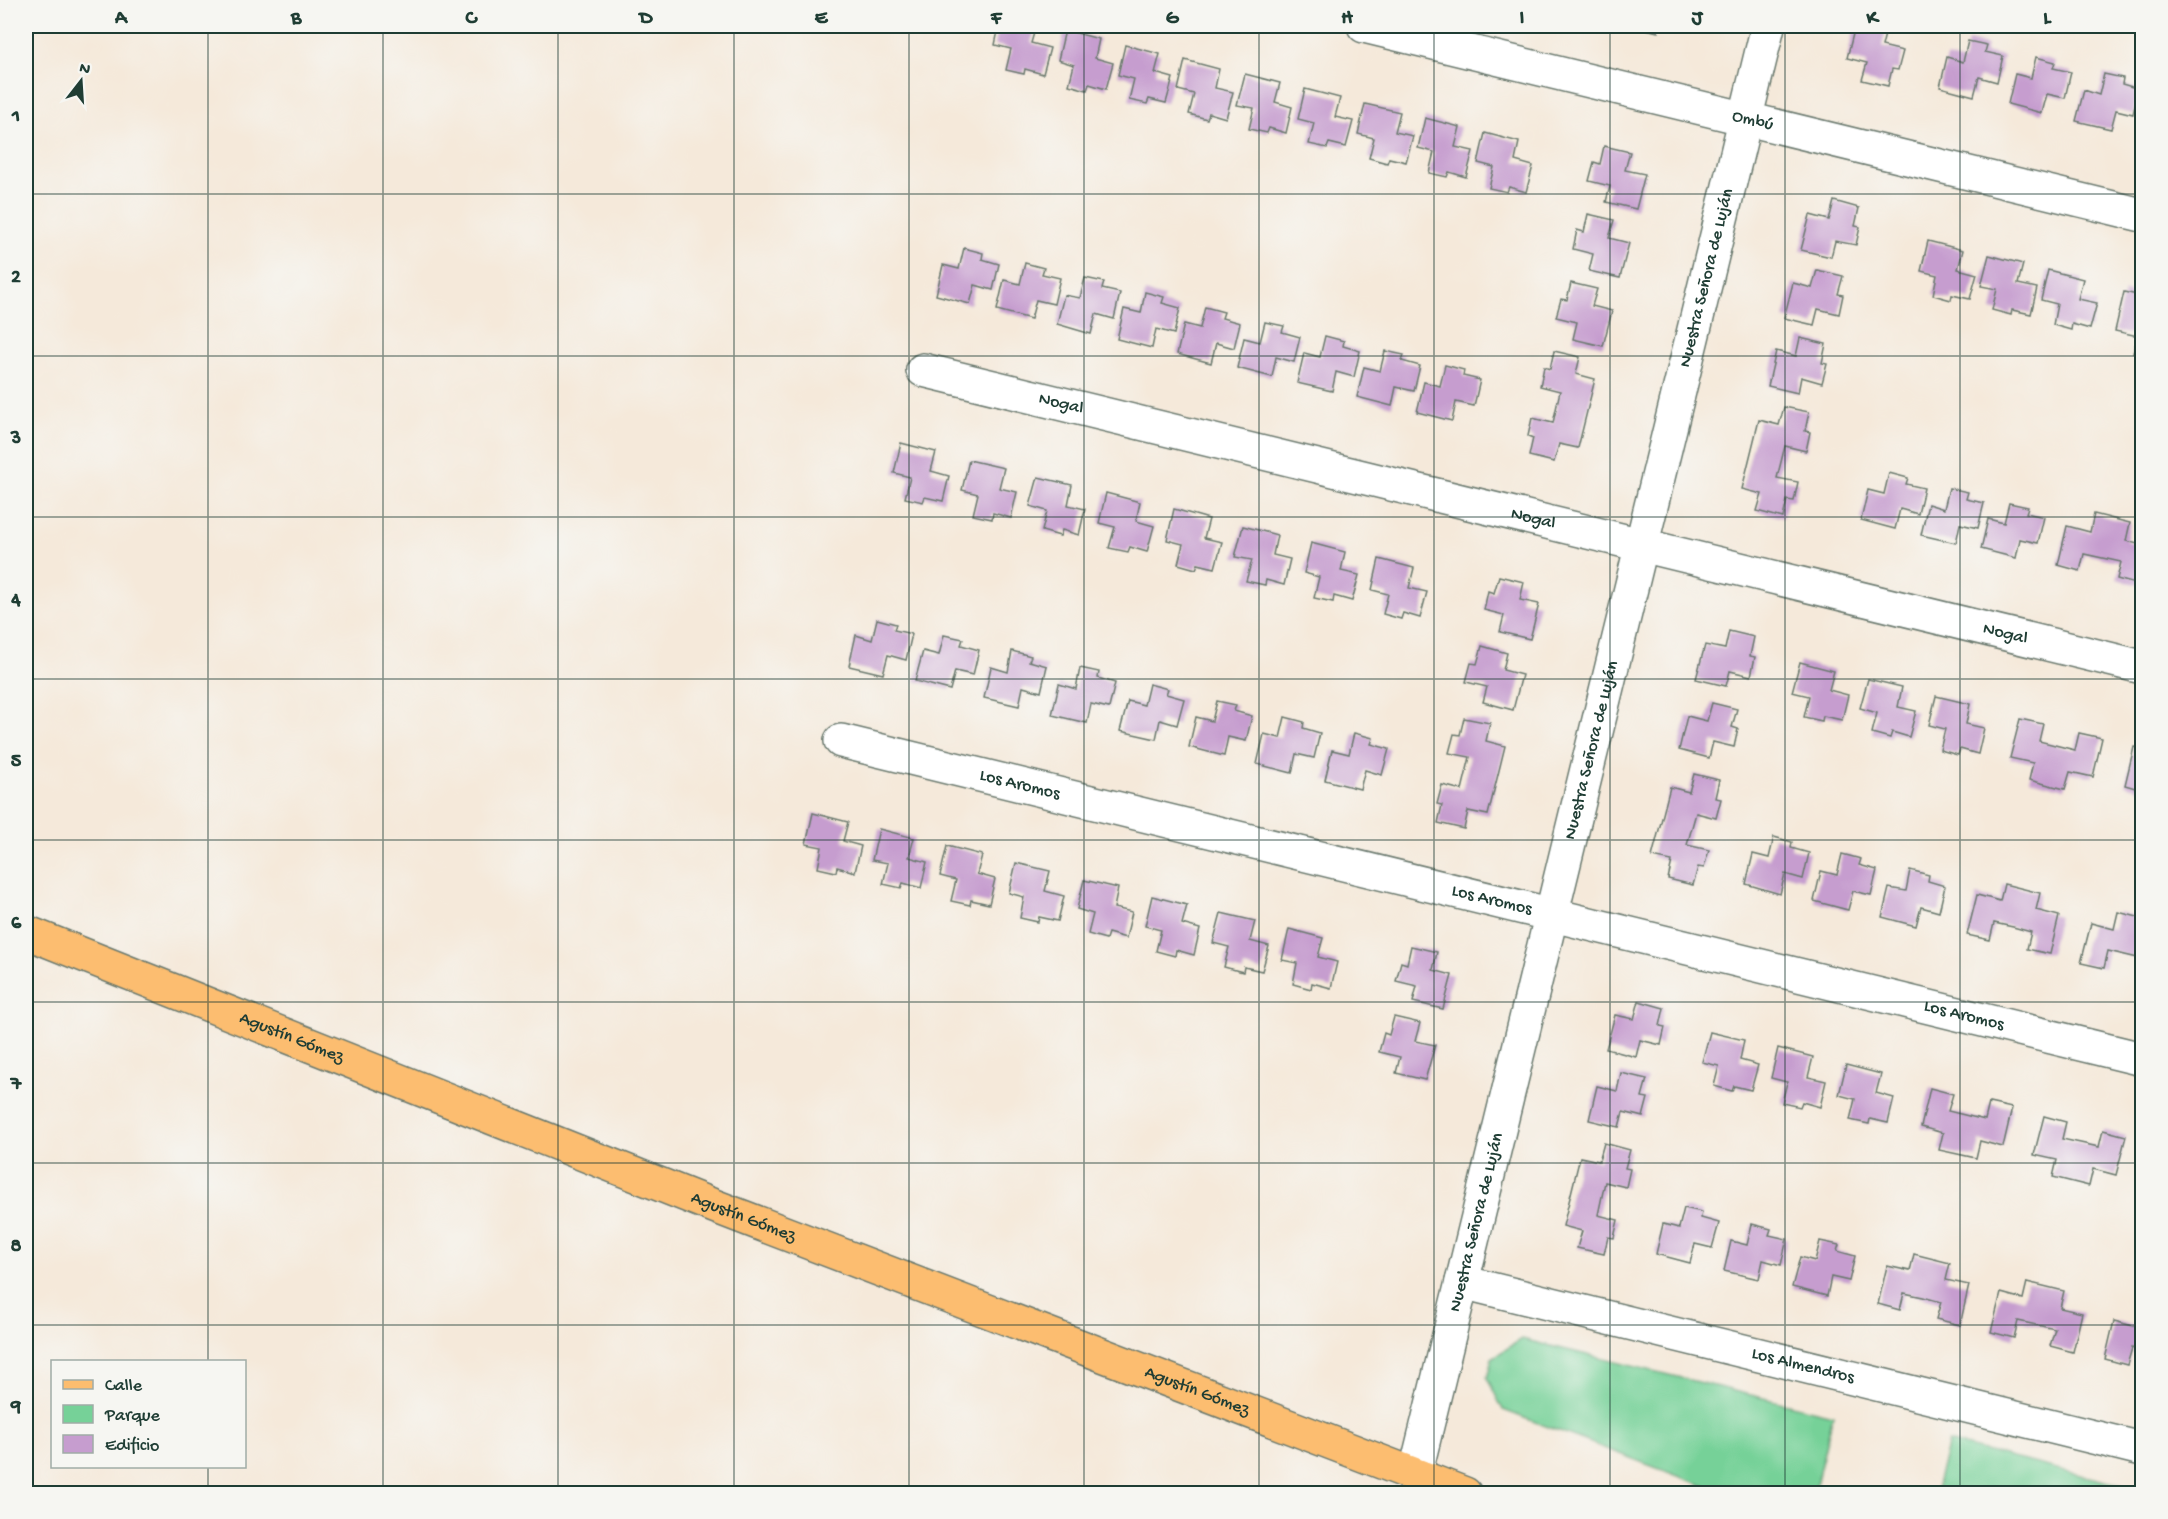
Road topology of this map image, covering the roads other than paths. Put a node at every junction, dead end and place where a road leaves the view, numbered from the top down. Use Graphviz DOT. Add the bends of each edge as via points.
graph roads {
  1 [pos="1365,26"];
  2 [pos="1768,26"];
  3 [pos="1745,119"];
  4 [pos="2142,215"];
  5 [pos="923,370"];
  6 [pos="1641,545"];
  7 [pos="2142,667"];
  8 [pos="841,741"];
  9 [pos="1552,915"];
  10 [pos="26,932"];
  11 [pos="2142,1059"];
  12 [pos="1462,1282"];
  13 [pos="2142,1449"];
  14 [pos="1415,1474"];
  15 [pos="1465,1494"];
  1 -- 3 [label="street, Ombú"];
  2 -- 3 [label="street, Nuestra Señora de Luján"];
  3 -- 4 [label="street, Ombú"];
  3 -- 6 [label="street, Nuestra Señora de Luján"];
  5 -- 6 [label="street, Nogal"];
  6 -- 7 [label="street, Nogal"];
  6 -- 9 [label="street, Nuestra Señora de Luján"];
  8 -- 9 [label="street, Los Aromos"];
  9 -- 11 [label="street, Los Aromos"];
  9 -- 12 [label="street, Nuestra Señora de Luján"];
  10 -- 14 [label="main road, Agustín Gómez" via="725,1210"];
  12 -- 13 [label="street, Los Almendros"];
  12 -- 14 [label="street, Nuestra Señora de Luján"];
  14 -- 15 [label="main road, Agustín Gómez"];
}
